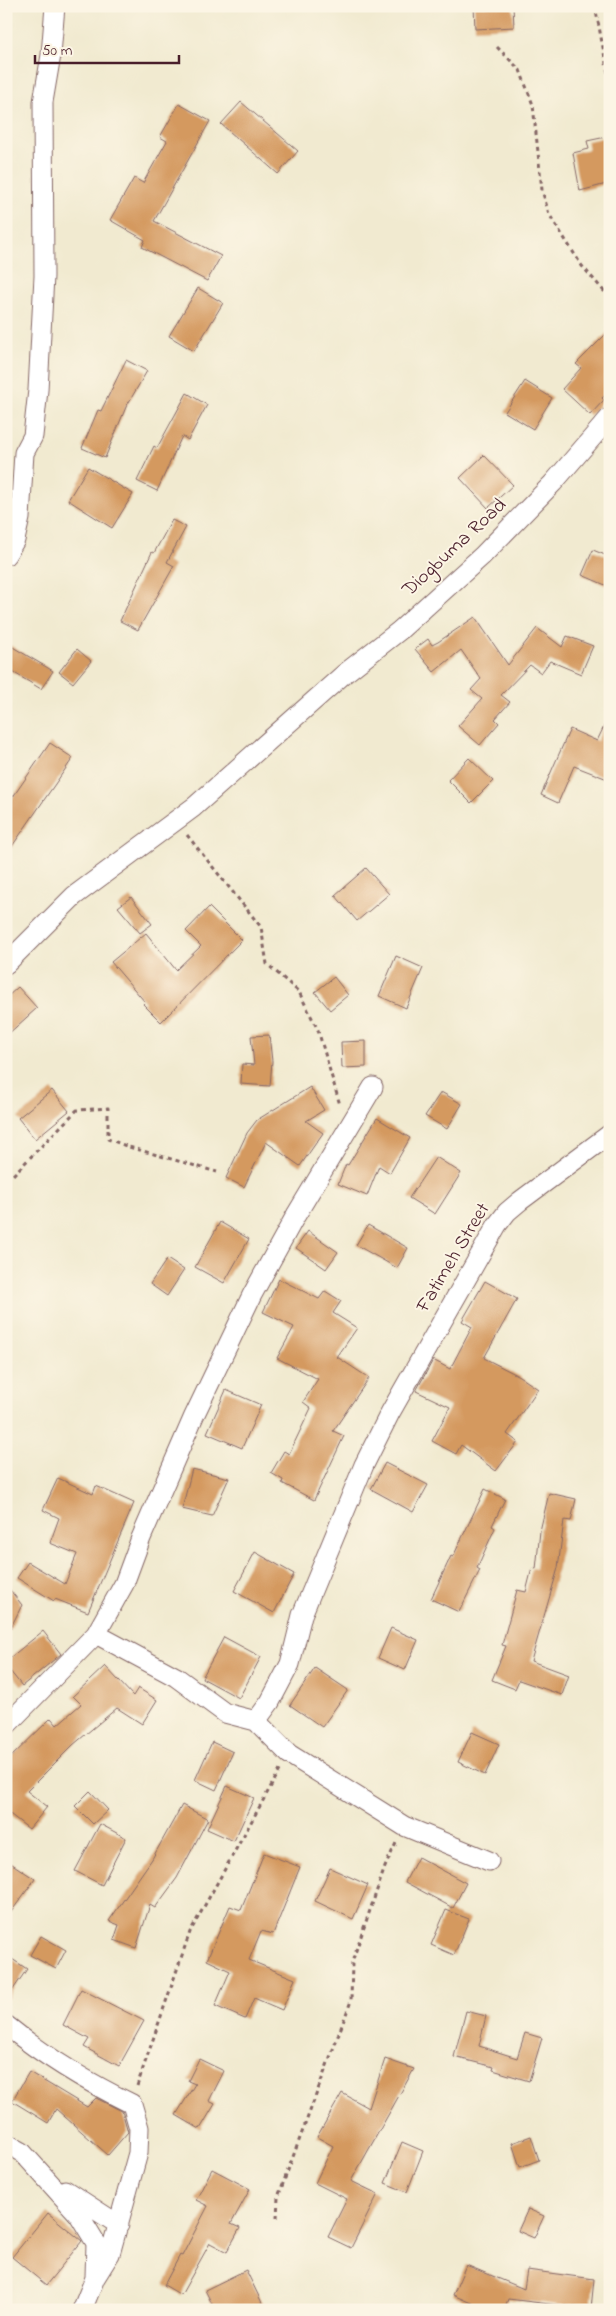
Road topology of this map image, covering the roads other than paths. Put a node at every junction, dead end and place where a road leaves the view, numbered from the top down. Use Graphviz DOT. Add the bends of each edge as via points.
graph roads {
  1 [pos="54,12"];
  2 [pos="610,417"];
  3 [pos="6,555"];
  4 [pos="6,964"];
  5 [pos="373,1087"];
  6 [pos="610,1134"];
  7 [pos="96,1634"];
  8 [pos="256,1721"];
  9 [pos="6,1726"];
  10 [pos="489,1861"];
  11 [pos="6,2025"];
  12 [pos="6,2143"];
  13 [pos="42,2175"];
  14 [pos="119,2225"];
  15 [pos="95,2278"];
  16 [pos="82,2310"];
  17 [pos="95,2310"];
  1 -- 3 [label="street" via="43,102 44,276 38,390 33,436 24,453 20,518 15,540"];
  2 -- 4 [label="street, Diogbuma Road" via="553,483 482,556 176,821 74,896"];
  5 -- 7 [label="street" via="252,1295 194,1416 124,1584"];
  6 -- 8 [label="street, Fatimeh Street" via="507,1212 497,1225 390,1413 364,1466 302,1614 290,1664"];
  7 -- 8 [label="street" via="176,1677 225,1713"];
  7 -- 9 [label="street"];
  8 -- 10 [label="street" via="289,1754 404,1826"];
  11 -- 14 [label="street" via="60,2063 132,2104 139,2128 138,2153"];
  12 -- 13 [label="street" via="22,2152"];
  13 -- 14 [label="street"];
  13 -- 15 [label="street" via="79,2216 96,2244"];
  14 -- 15 [label="street" via="110,2254"];
  15 -- 16 [label="street"];
  15 -- 17 [label="street"];
}
